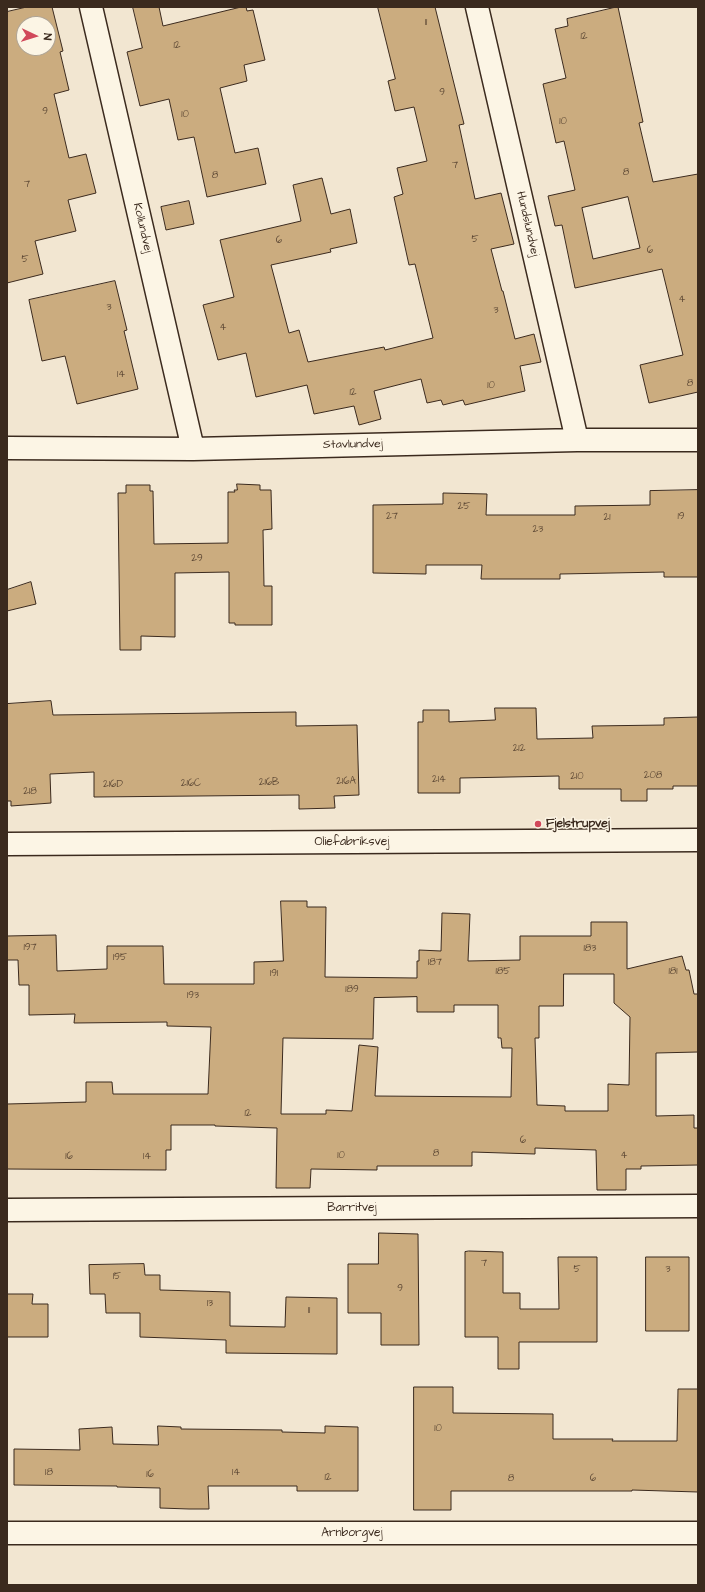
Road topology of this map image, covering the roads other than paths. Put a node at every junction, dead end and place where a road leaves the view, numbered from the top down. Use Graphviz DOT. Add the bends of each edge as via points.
graph roads {
  1 [pos="91,7"];
  2 [pos="477,7"];
  3 [pos="577,440"];
  4 [pos="698,440"];
  5 [pos="7,448"];
  6 [pos="193,448"];
  7 [pos="698,840"];
  8 [pos="7,844"];
  9 [pos="698,1206"];
  10 [pos="7,1210"];
  11 [pos="698,1532"];
  12 [pos="7,1533"];
  1 -- 6 [label="street, Kollundvej"];
  2 -- 3 [label="street, Hundslundvej"];
  3 -- 4 [label="street, Stavlundvej"];
  3 -- 6 [label="street, Stavlundvej"];
  5 -- 6 [label="street, Stavlundvej"];
  7 -- 8 [label="street, Oliefabriksvej"];
  9 -- 10 [label="street, Barritvej"];
  11 -- 12 [label="street, Arnborgvej"];
}
